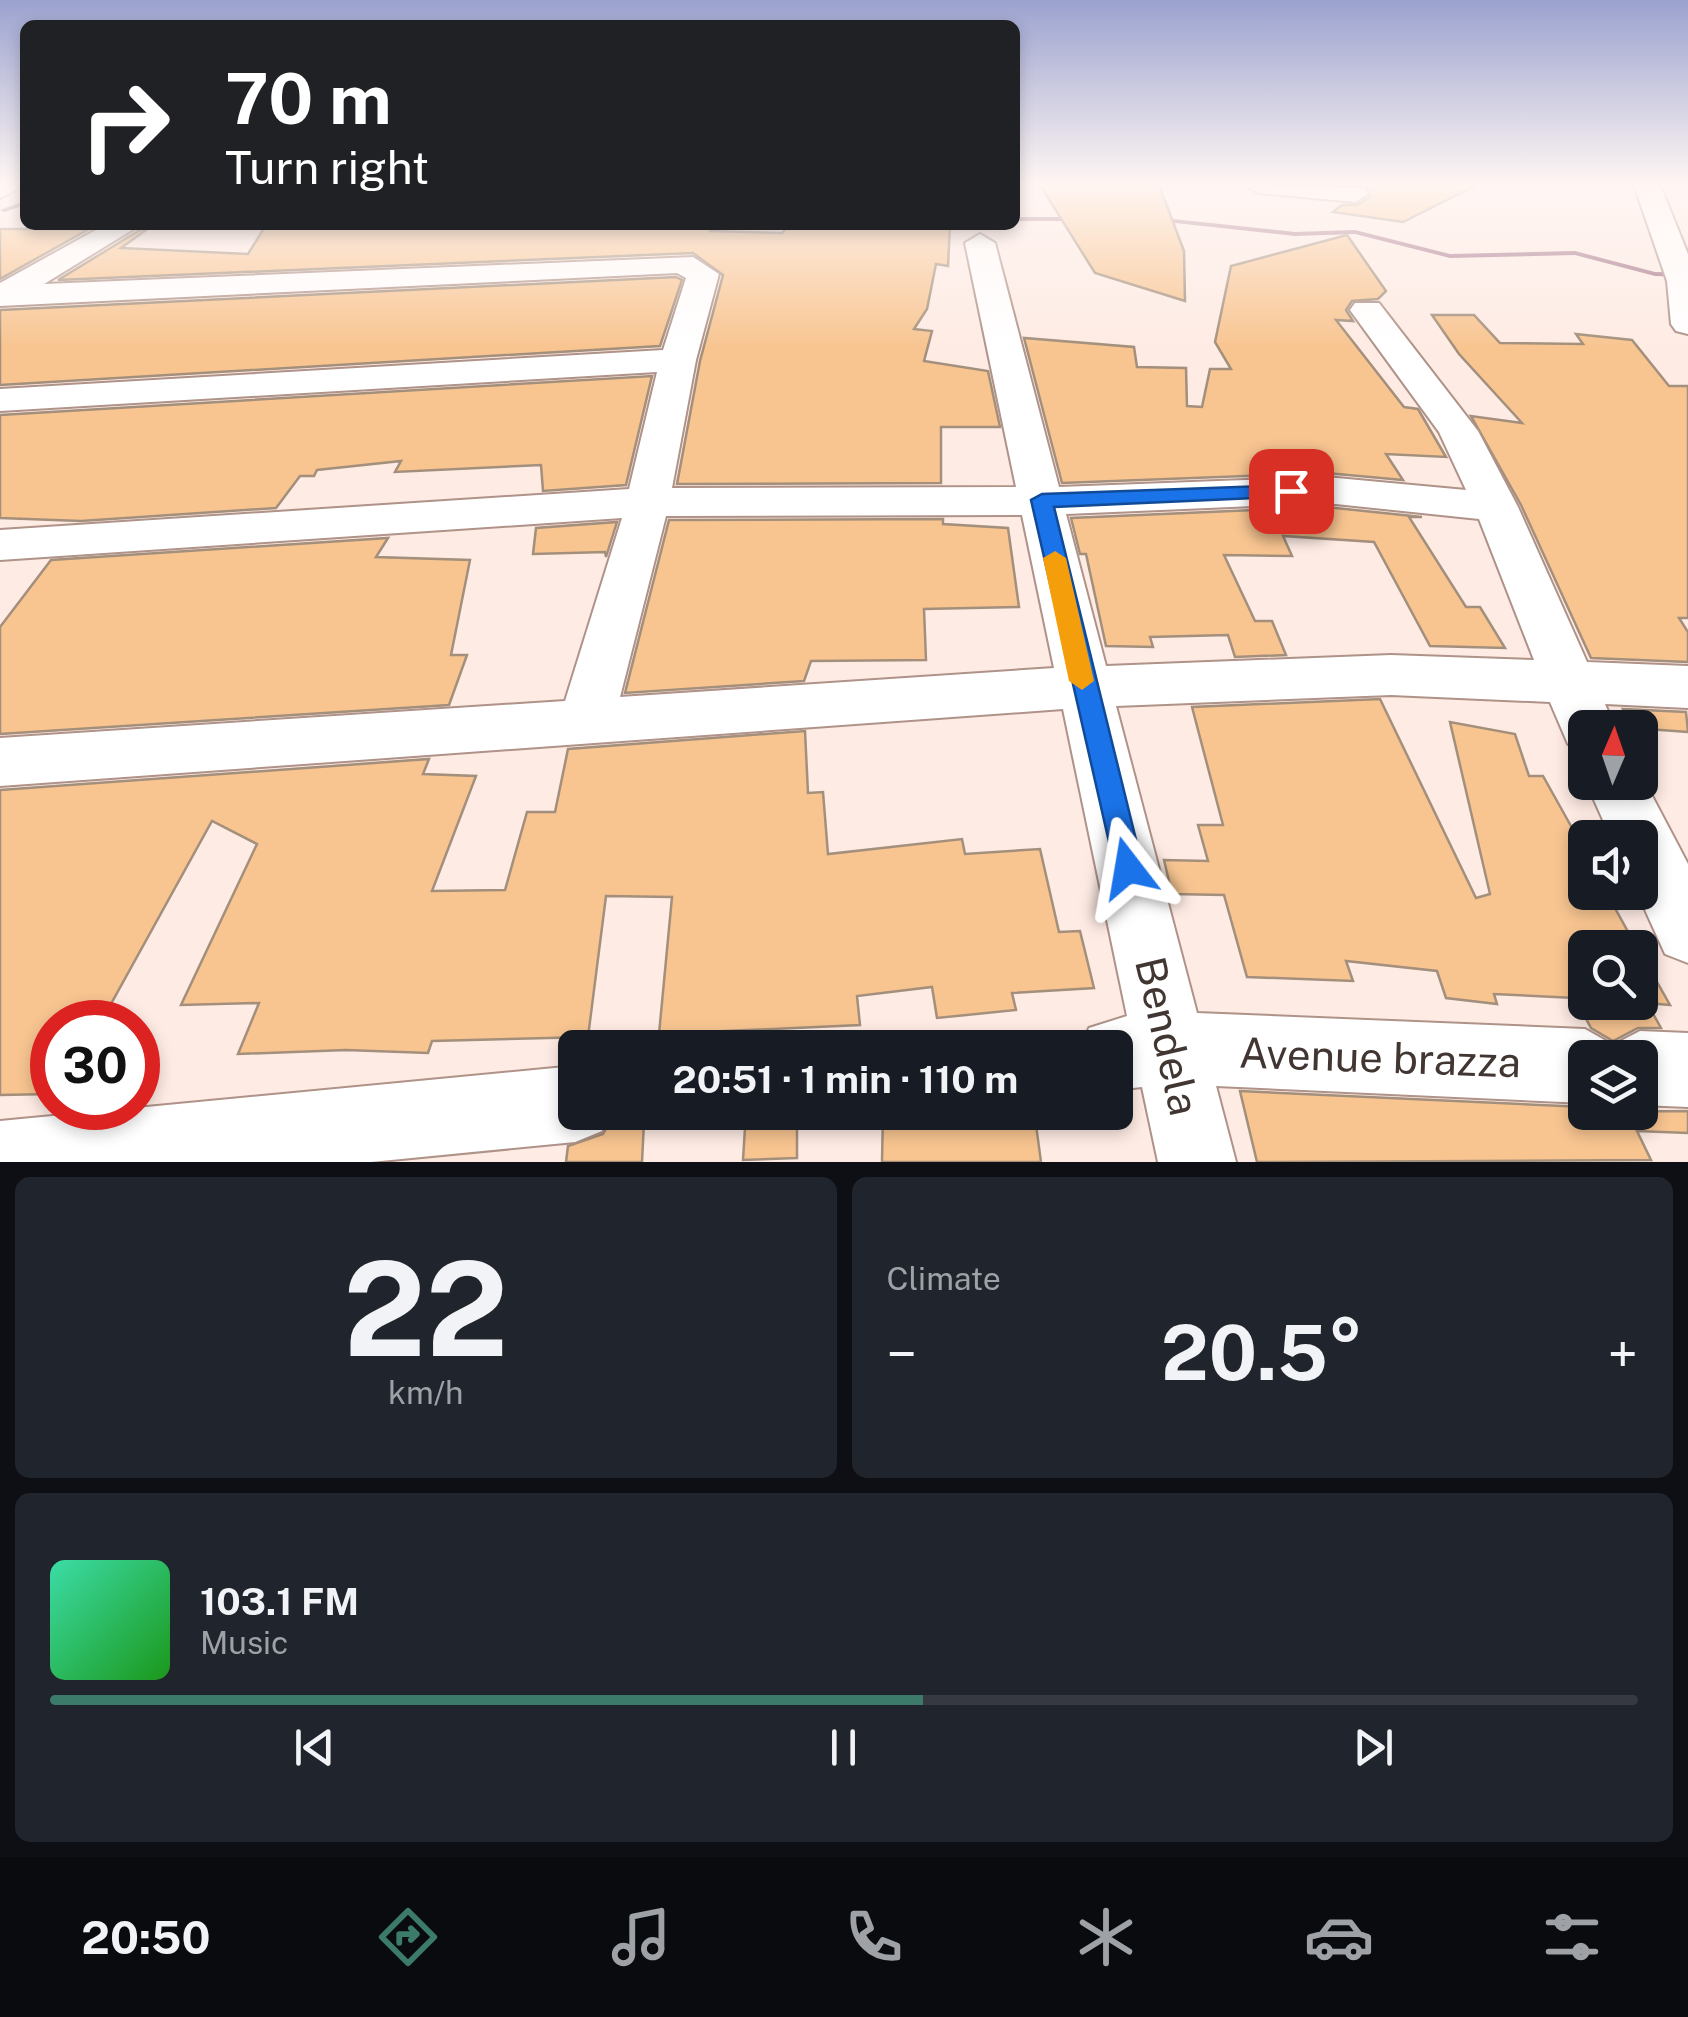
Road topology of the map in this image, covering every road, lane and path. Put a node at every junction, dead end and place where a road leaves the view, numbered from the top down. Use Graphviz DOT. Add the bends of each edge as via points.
graph roads {
  1 [pos="101,239"];
  2 [pos="1667,239"];
  3 [pos="980,243"];
  4 [pos="1,296"];
  5 [pos="1367,310"];
  6 [pos="1688,324"];
  7 [pos="678,360"];
  8 [pos="0,400"];
  9 [pos="1042,500"];
  10 [pos="648,502"];
  11 [pos="1496,507"];
  12 [pos="0,545"];
  13 [pos="1083,687"];
  14 [pos="1688,688"];
  15 [pos="1577,705"];
  16 [pos="586,722"];
  17 [pos="0,762"];
  18 [pos="1624,800"];
  19 [pos="1688,932"];
  20 [pos="1143,1051"];
  21 [pos="1568,1065"];
  22 [pos="1658,1069"];
  23 [pos="1688,1070"];
  24 [pos="558,1106"];
  25 [pos="0,1160"];
  26 [pos="1197,1162"];
  1 -- 4 [label="street"];
  2 -- 6 [label="street"];
  3 -- 9 [label="street, Bendela"];
  4 -- 7 [label="street" via="682,264 703,274"];
  5 -- 11 [label="street" via="1458,431"];
  7 -- 8 [label="street"];
  7 -- 10 [label="street"];
  9 -- 10 [label="street"];
  9 -- 11 [label="street" via="1326,490"];
  9 -- 13 [label="street, Bendela"];
  10 -- 12 [label="street"];
  10 -- 16 [label="street"];
  11 -- 15 [label="street"];
  13 -- 15 [label="street" via="1391,674"];
  13 -- 16 [label="street"];
  13 -- 20 [label="street, Bendela"];
  14 -- 15 [label="street"];
  16 -- 17 [label="street"];
  18 -- 19 [label="street"];
  20 -- 21 [label="street, Avenue brazza"];
  20 -- 26 [label="street, Bendela"];
  22 -- 23 [label="street"];
  24 -- 25 [label="street"];
}
